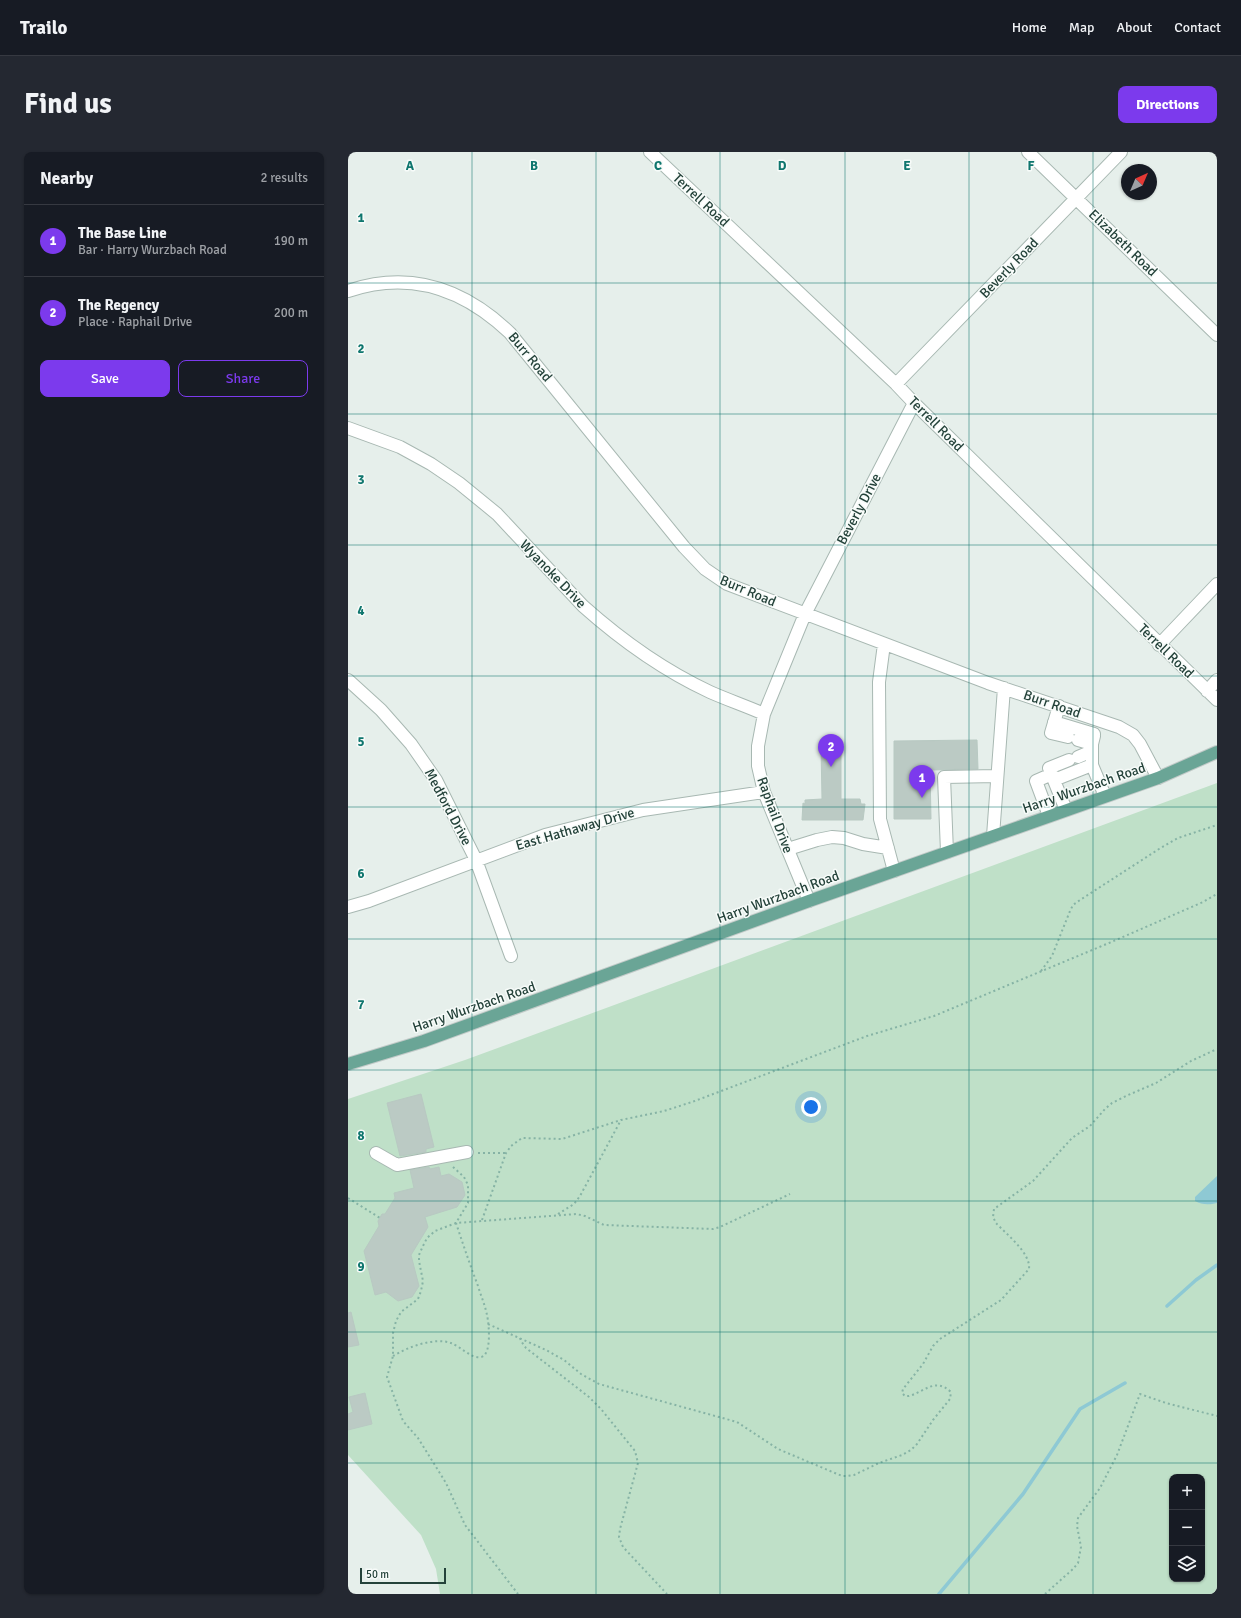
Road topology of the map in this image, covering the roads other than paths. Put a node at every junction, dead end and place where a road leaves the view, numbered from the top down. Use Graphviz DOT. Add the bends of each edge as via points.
graph roads {
  1 [pos="650,152"];
  2 [pos="1028,152"];
  3 [pos="1121,152"];
  4 [pos="1076,198"];
  5 [pos="348,290"];
  6 [pos="1217,335"];
  7 [pos="896,384"];
  8 [pos="914,403"];
  9 [pos="348,428"];
  10 [pos="1217,584"];
  11 [pos="804,614"];
  12 [pos="884,644"];
  13 [pos="1159,645"];
  14 [pos="348,680"];
  15 [pos="1217,680"];
  16 [pos="1004,688"];
  17 [pos="1207,690"];
  18 [pos="1217,700"];
  19 [pos="1059,706"];
  20 [pos="764,714"];
  21 [pos="1098,720"];
  22 [pos="1054,722"];
  23 [pos="1093,743"];
  24 [pos="1217,752"];
  25 [pos="1092,765"];
  26 [pos="996,776"];
  27 [pos="1053,777"];
  28 [pos="1158,778"];
  29 [pos="764,792"];
  30 [pos="1105,796"];
  31 [pos="1066,810"];
  32 [pos="1049,816"];
  33 [pos="993,836"];
  34 [pos="888,848"];
  35 [pos="788,849"];
  36 [pos="948,852"];
  37 [pos="476,860"];
  38 [pos="894,871"];
  39 [pos="809,901"];
  40 [pos="348,907"];
  41 [pos="511,956"];
  42 [pos="348,1064"];
  43 [pos="467,1152"];
  44 [pos="376,1153"];
  1 -- 7 [label="street, Terrell Road"];
  2 -- 4 [label="street, Elizabeth Road"];
  3 -- 4 [label="street, Beverly Road"];
  4 -- 6 [label="street, Elizabeth Road"];
  4 -- 7 [label="street, Beverly Road"];
  5 -- 11 [label="street, Burr Road" via="373,284 421,284 452,293 487,312 510,333 684,547 705,569 727,584"];
  7 -- 8 [label="street, Terrell Road"];
  8 -- 11 [label="street, Beverly Drive"];
  8 -- 13 [label="street, Terrell Road"];
  9 -- 20 [label="street, Wyanoke Drive" via="400,446 459,484 497,514 598,620 672,672 710,692"];
  10 -- 13 [label="street"];
  11 -- 12 [label="street, Burr Road"];
  11 -- 20 [label="street, Raphail Drive"];
  12 -- 16 [label="street, Burr Road"];
  12 -- 34 [label="street" via="879,682 880,819"];
  13 -- 17 [label="street, Terrell Road"];
  14 -- 37 [label="street, Medford Drive" via="381,710 415,750 436,780"];
  15 -- 17 [label="street"];
  16 -- 19 [label="street, Burr Road"];
  16 -- 26 [label="street"];
  17 -- 18 [label="street, Terrell Road"];
  19 -- 21 [label="street, Burr Road"];
  19 -- 22 [label="street"];
  20 -- 29 [label="street, Raphail Drive" via="758,746 758,766"];
  21 -- 23 [label="street"];
  21 -- 28 [label="street, Burr Road" via="1119,726 1133,735"];
  22 -- 23 [label="street"];
  22 -- 23 [label="street" via="1051,733"];
  23 -- 25 [label="street"];
  23 -- 27 [label="street" via="1073,758 1049,768"];
  24 -- 28 [label="main road, Harry Wurzbach Road"];
  25 -- 27 [label="street"];
  25 -- 30 [label="street"];
  26 -- 33 [label="street"];
  26 -- 36 [label="street" via="944,777"];
  27 -- 31 [label="street"];
  27 -- 32 [label="street" via="1036,781"];
  28 -- 30 [label="main road, Harry Wurzbach Road"];
  29 -- 35 [label="street, Raphail Drive"];
  29 -- 37 [label="street, East Hathaway Drive" via="643,810 545,835"];
  30 -- 31 [label="main road, Harry Wurzbach Road"];
  31 -- 32 [label="main road, Harry Wurzbach Road"];
  32 -- 33 [label="main road, Harry Wurzbach Road"];
  33 -- 36 [label="main road, Harry Wurzbach Road"];
  34 -- 35 [label="street" via="832,837"];
  34 -- 38 [label="street"];
  35 -- 39 [label="street, Raphail Drive"];
  36 -- 38 [label="main road, Harry Wurzbach Road"];
  37 -- 40 [label="street, East Hathaway Drive"];
  37 -- 41 [label="street, Medford Drive"];
  38 -- 39 [label="main road, Harry Wurzbach Road"];
  39 -- 42 [label="main road, Harry Wurzbach Road" via="424,1041"];
  43 -- 44 [label="street" via="397,1165"];
}
